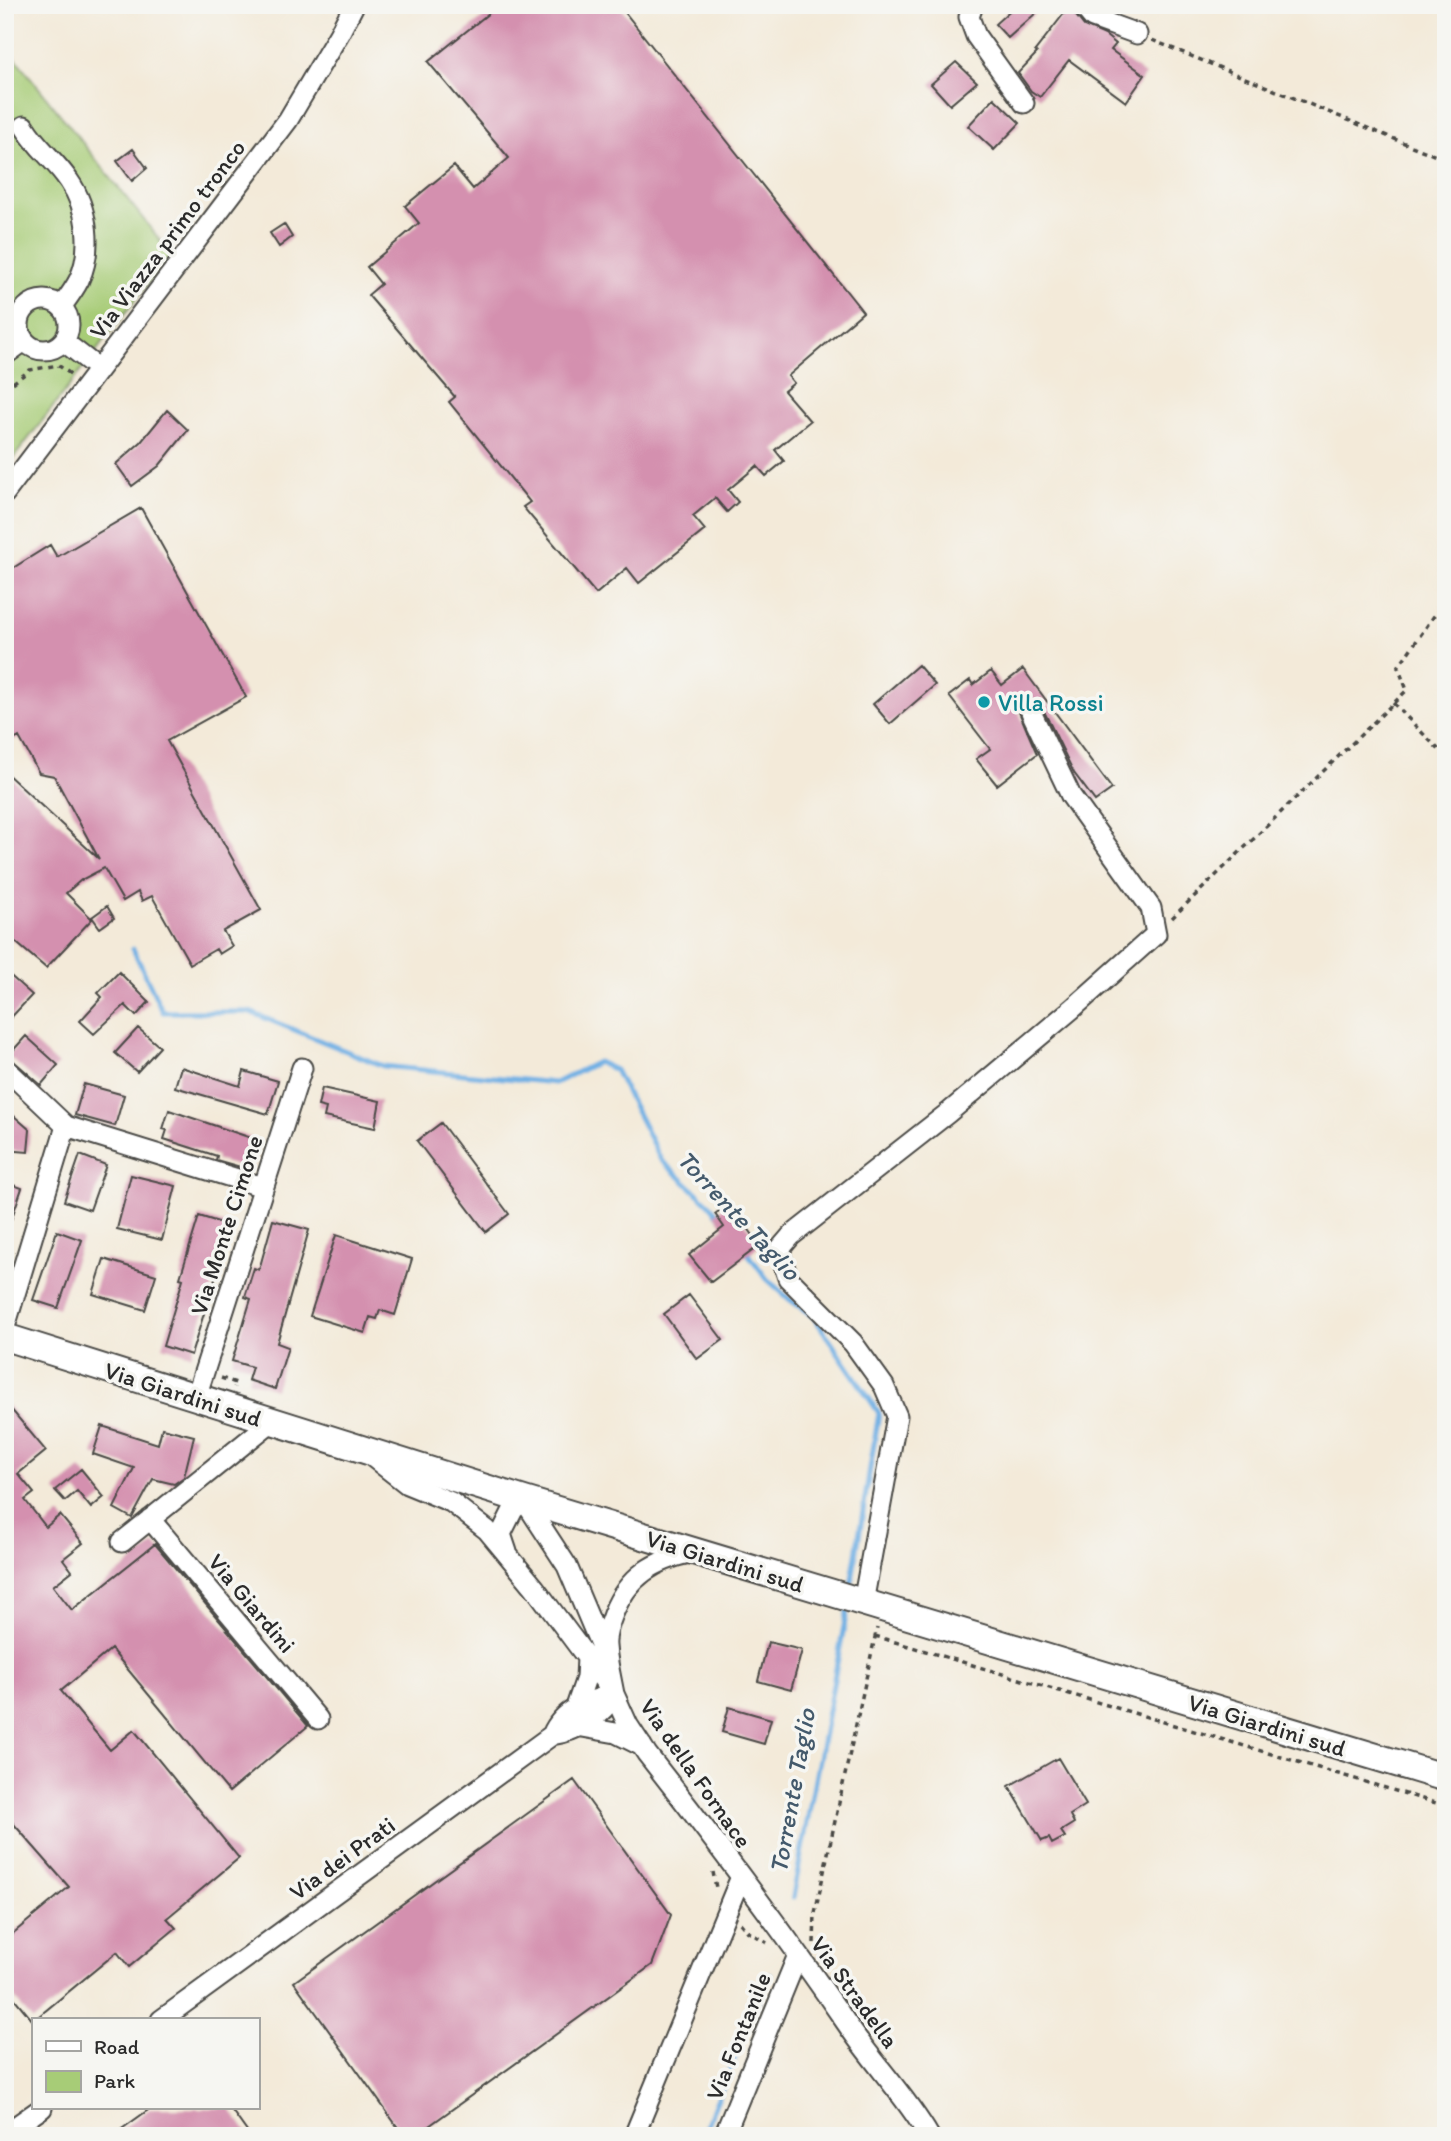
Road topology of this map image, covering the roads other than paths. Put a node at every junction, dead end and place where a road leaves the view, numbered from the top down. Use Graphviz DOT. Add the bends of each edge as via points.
graph roads {
  1 [pos="354,5"];
  2 [pos="973,5"];
  3 [pos="1082,5"];
  4 [pos="1137,34"];
  5 [pos="1024,103"];
  6 [pos="24,126"];
  7 [pos="61,307"];
  8 [pos="24,341"];
  9 [pos="63,341"];
  10 [pos="5,355"];
  11 [pos="93,364"];
  12 [pos="5,493"];
  13 [pos="1031,712"];
  14 [pos="5,1068"];
  15 [pos="303,1068"];
  16 [pos="66,1126"];
  17 [pos="263,1187"];
  18 [pos="5,1327"];
  19 [pos="5,1337"];
  20 [pos="196,1397"];
  21 [pos="271,1422"];
  22 [pos="367,1452"];
  23 [pos="524,1500"];
  24 [pos="149,1519"];
  25 [pos="122,1542"];
  26 [pos="696,1552"];
  27 [pos="509,1554"];
  28 [pos="855,1600"];
  29 [pos="587,1658"];
  30 [pos="609,1669"];
  31 [pos="614,1694"];
  32 [pos="577,1716"];
  33 [pos="318,1719"];
  34 [pos="642,1746"];
  35 [pos="1446,1778"];
  36 [pos="740,1878"];
  37 [pos="797,1958"];
  38 [pos="164,2018"];
  39 [pos="38,2110"];
  40 [pos="5,2134"];
  41 [pos="634,2136"];
  42 [pos="724,2136"];
  43 [pos="929,2136"];
  1 -- 11 [label="street, Via Viazza primo tronco" via="288,120"];
  2 -- 5 [label="street" via="969,17 976,36"];
  3 -- 4 [label="street" via="1093,18"];
  6 -- 7 [label="street" via="69,180 87,233 82,273"];
  7 -- 8 [label="street" via="40,301 27,307 19,320"];
  7 -- 9 [label="street" via="68,320"];
  8 -- 9 [label="street" via="44,350"];
  8 -- 10 [label="street"];
  9 -- 11 [label="street"];
  11 -- 12 [label="street, Via Viazza primo tronco"];
  13 -- 28 [label="street" via="1071,796 1152,908 1156,934 981,1086 779,1250 788,1278 853,1343 884,1386 897,1416"];
  14 -- 16 [label="street"];
  15 -- 17 [label="street, Via Monte Cimone"];
  16 -- 17 [label="street"];
  16 -- 18 [label="street"];
  17 -- 20 [label="street, Via Monte Cimone"];
  19 -- 20 [label="main road, Via Giardini sud"];
  20 -- 21 [label="main road, Via Giardini sud"];
  21 -- 22 [label="main road, Via Giardini sud"];
  21 -- 24 [label="street"];
  22 -- 23 [label="main road, Via Giardini sud"];
  22 -- 27 [label="street" via="407,1484 460,1508"];
  23 -- 26 [label="main road, Via Giardini sud"];
  23 -- 27 [label="street" via="513,1510 501,1534"];
  23 -- 30 [label="street" via="567,1566"];
  24 -- 25 [label="street"];
  24 -- 33 [label="street, Via Giardini"];
  26 -- 28 [label="main road, Via Giardini sud"];
  26 -- 30 [label="street" via="660,1562 621,1594 605,1644"];
  27 -- 29 [label="street"];
  28 -- 35 [label="main road, Via Giardini sud"];
  29 -- 31 [label="street"];
  29 -- 32 [label="street"];
  30 -- 31 [label="street"];
  31 -- 32 [label="street, Via dei Prati"];
  31 -- 34 [label="street, Via della Fornace"];
  32 -- 34 [label="street"];
  32 -- 38 [label="street, Via dei Prati" via="563,1733 552,1735"];
  34 -- 36 [label="street, Via della Fornace"];
  36 -- 37 [label="street, Via Stradella"];
  36 -- 41 [label="street"];
  37 -- 42 [label="street, Via Fontanile"];
  37 -- 43 [label="street, Via Stradella" via="813,1973"];
  39 -- 40 [label="street"];
}
